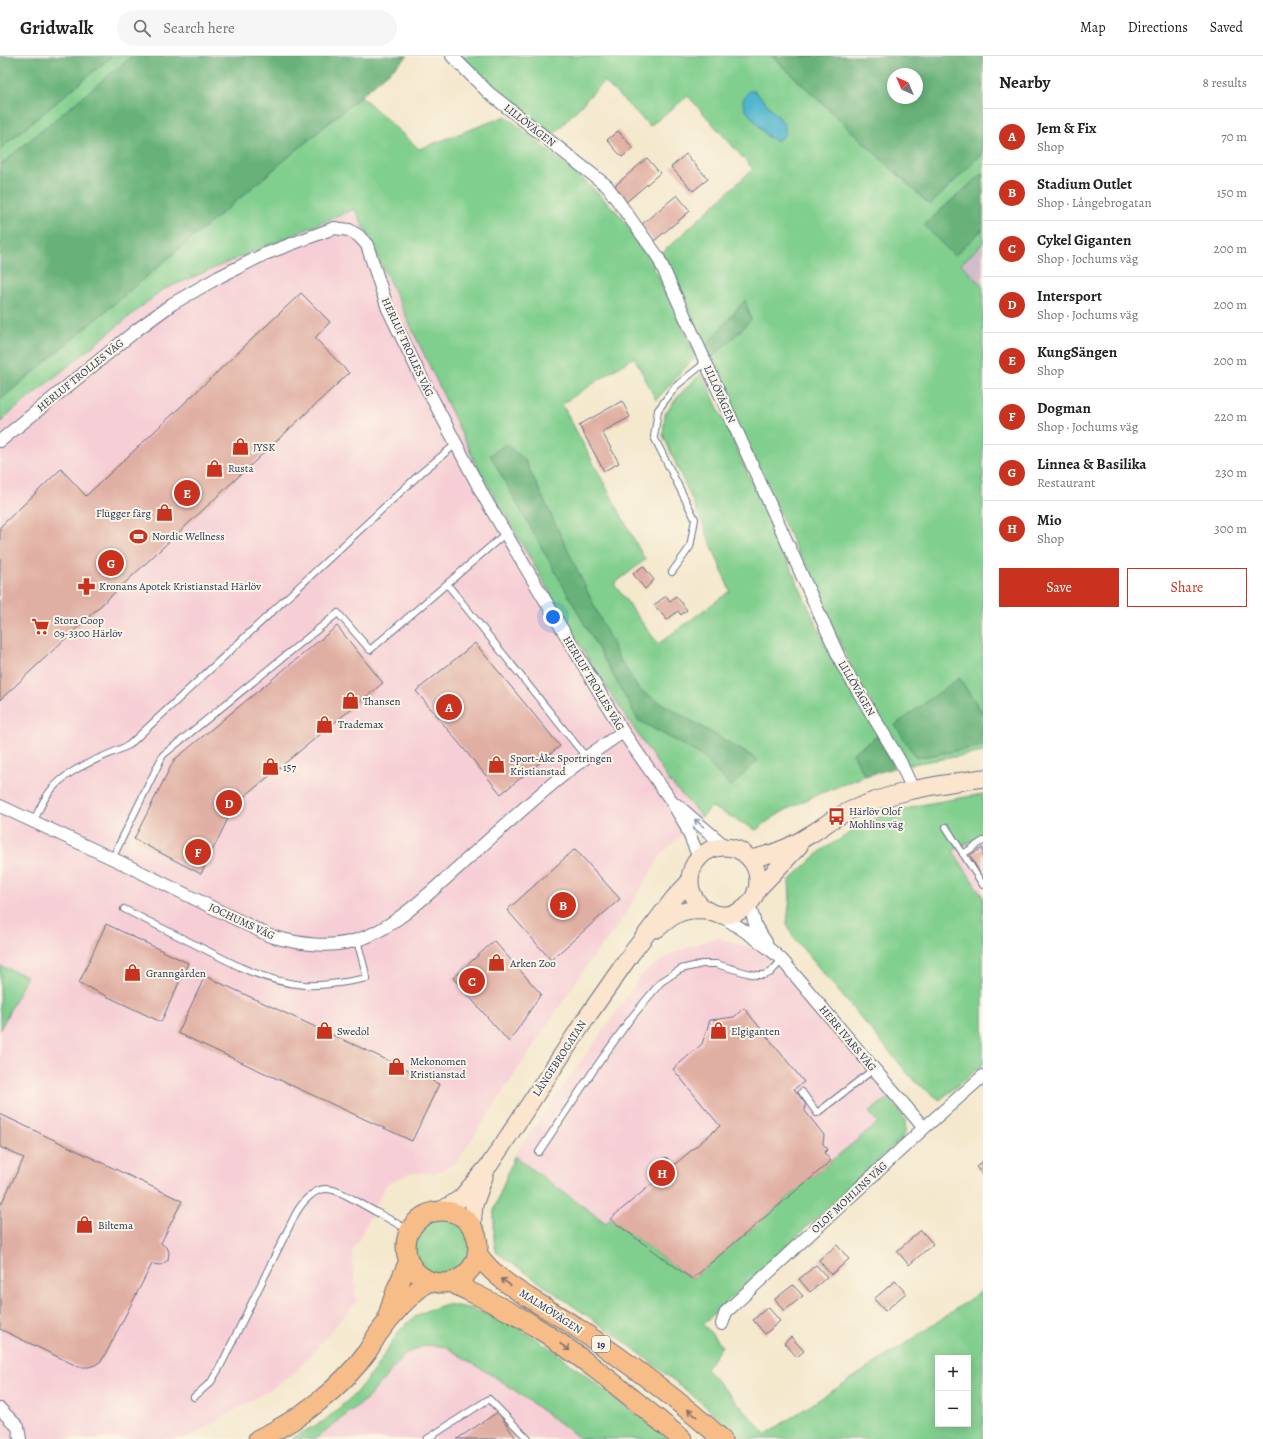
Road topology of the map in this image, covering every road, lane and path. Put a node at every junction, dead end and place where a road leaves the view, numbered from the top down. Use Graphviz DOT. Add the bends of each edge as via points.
graph roads {
  1 [pos="452,56"];
  2 [pos="706,362"];
  3 [pos="0,441"];
  4 [pos="456,444"];
  5 [pos="506,533"];
  6 [pos="672,572"];
  7 [pos="447,584"];
  8 [pos="623,732"];
  9 [pos="586,757"];
  10 [pos="983,778"];
  11 [pos="913,790"];
  12 [pos="670,799"];
  13 [pos="0,806"];
  14 [pos="33,822"];
  15 [pos="946,827"];
  16 [pos="811,835"];
  17 [pos="983,841"];
  18 [pos="726,847"];
  19 [pos="963,854"];
  20 [pos="699,858"];
  21 [pos="112,859"];
  22 [pos="750,859"];
  23 [pos="690,882"];
  24 [pos="983,885"];
  25 [pos="753,897"];
  26 [pos="124,909"];
  27 [pos="712,912"];
  28 [pos="357,940"];
  29 [pos="771,950"];
  30 [pos="631,954"];
  31 [pos="782,960"];
  32 [pos="874,1069"];
  33 [pos="983,1076"];
  34 [pos="802,1092"];
  35 [pos="924,1128"];
  36 [pos="539,1152"];
  37 [pos="490,1164"];
  38 [pos="440,1211"];
  39 [pos="472,1227"];
  40 [pos="410,1231"];
  41 [pos="477,1253"];
  42 [pos="408,1261"];
  43 [pos="428,1281"];
  44 [pos="450,1282"];
  45 [pos="722,1324"];
  46 [pos="379,1333"];
  47 [pos="194,1397"];
  48 [pos="0,1409"];
  49 [pos="20,1439"];
  50 [pos="258,1439"];
  51 [pos="427,1439"];
  52 [pos="528,1439"];
  53 [pos="682,1439"];
  54 [pos="722,1439"];
  1 -- 2 [label="street, LILLÖVÄGEN" via="489,93 607,186 658,257"];
  2 -- 6 [label="lane" via="676,386 658,410 654,437 695,519 690,547"];
  2 -- 11 [label="street, LILLÖVÄGEN" via="843,666 900,762"];
  3 -- 4 [label="street, HERLUF TROLLES VÄG" via="172,304 265,254 334,228 349,230 367,245 388,309"];
  4 -- 5 [label="street, HERLUF TROLLES VÄG"];
  4 -- 14 [label="lane" via="416,477 129,745 64,776 48,794"];
  5 -- 7 [label="lane"];
  5 -- 8 [label="street, HERLUF TROLLES VÄG"];
  7 -- 9 [label="lane"];
  7 -- 21 [label="lane" via="370,650 338,613 163,755"];
  8 -- 9 [label="street, JOCHUMS VÄG"];
  8 -- 12 [label="street, HERLUF TROLLES VÄG"];
  9 -- 28 [label="street, JOCHUMS VÄG" via="394,921"];
  10 -- 11 [label="main road"];
  11 -- 16 [label="main road" via="860,806 836,817"];
  18 -- 12 [label="street, HERLUF TROLLES VÄG, one-way"];
  12 -- 20 [label="street, HERLUF TROLLES VÄG" via="685,824"];
  13 -- 14 [label="street, JOCHUMS VÄG"];
  14 -- 21 [label="street, JOCHUMS VÄG"];
  15 -- 19 [label="lane"];
  16 -- 22 [label="main road" via="779,851"];
  16 -- 25 [label="main road"];
  17 -- 19 [label="lane"];
  18 -- 20 [label="main road" via="713,849"];
  18 -- 22 [label="main road" via="739,850"];
  19 -- 24 [label="lane"];
  20 -- 23 [label="main road" via="692,869"];
  21 -- 28 [label="street, JOCHUMS VÄG" via="270,936 295,943 318,945"];
  22 -- 25 [label="main road" via="758,882"];
  23 -- 27 [label="main road" via="694,898"];
  23 -- 30 [label="main road, LÅNGEBROGATAN" via="674,898"];
  25 -- 27 [label="main road" via="735,913 726,915"];
  25 -- 29 [label="street, HERR IVARS VÄG" via="756,927"];
  26 -- 28 [label="lane" via="240,967 294,985 331,985 367,978"];
  27 -- 29 [label="street, HERR IVARS VÄG" via="743,929"];
  27 -- 30 [label="main road, LÅNGEBROGATAN" via="694,909 682,911 667,920"];
  29 -- 31 [label="street, HERR IVARS VÄG"];
  30 -- 37 [label="main road, LÅNGEBROGATAN"];
  31 -- 32 [label="street, HERR IVARS VÄG"];
  31 -- 36 [label="lane" via="770,973 763,975 716,964 702,964 680,969 661,982 626,1024"];
  32 -- 34 [label="lane" via="817,1113"];
  32 -- 35 [label="street, HERR IVARS VÄG"];
  33 -- 35 [label="street, OLOF MOHLINS VÄG"];
  35 -- 45 [label="street, OLOF MOHLINS VÄG" via="726,1312"];
  37 -- 38 [label="main road, LÅNGEBROGATAN" via="461,1198"];
  37 -- 39 [label="main road, LÅNGEBROGATAN" via="474,1205"];
  38 -- 39 [label="main road" via="458,1215"];
  38 -- 40 [label="main road" via="424,1216"];
  39 -- 41 [label="main road" via="478,1244"];
  40 -- 42 [label="main road" via="406,1244"];
  40 -- 47 [label="lane" via="338,1192 326,1188 313,1193 302,1203 295,1215 211,1382"];
  41 -- 44 [label="main road" via="468,1272"];
  54 -- 41 [label="main road, MALMÖVÄGEN / 19, one-way" via="620,1357 507,1283 489,1268"];
  42 -- 43 [label="main road" via="413,1270"];
  42 -- 46 [label="main road"];
  43 -- 44 [label="main road"];
  43 -- 46 [label="main road" via="403,1303"];
  44 -- 53 [label="main road, MALMÖVÄGEN / 19, one-way" via="539,1329 616,1384"];
  46 -- 50 [label="main road" via="367,1353 332,1390 285,1425"];
  48 -- 49 [label="street" via="18,1427"];
  51 -- 52 [label="lane" via="489,1399"];
}
